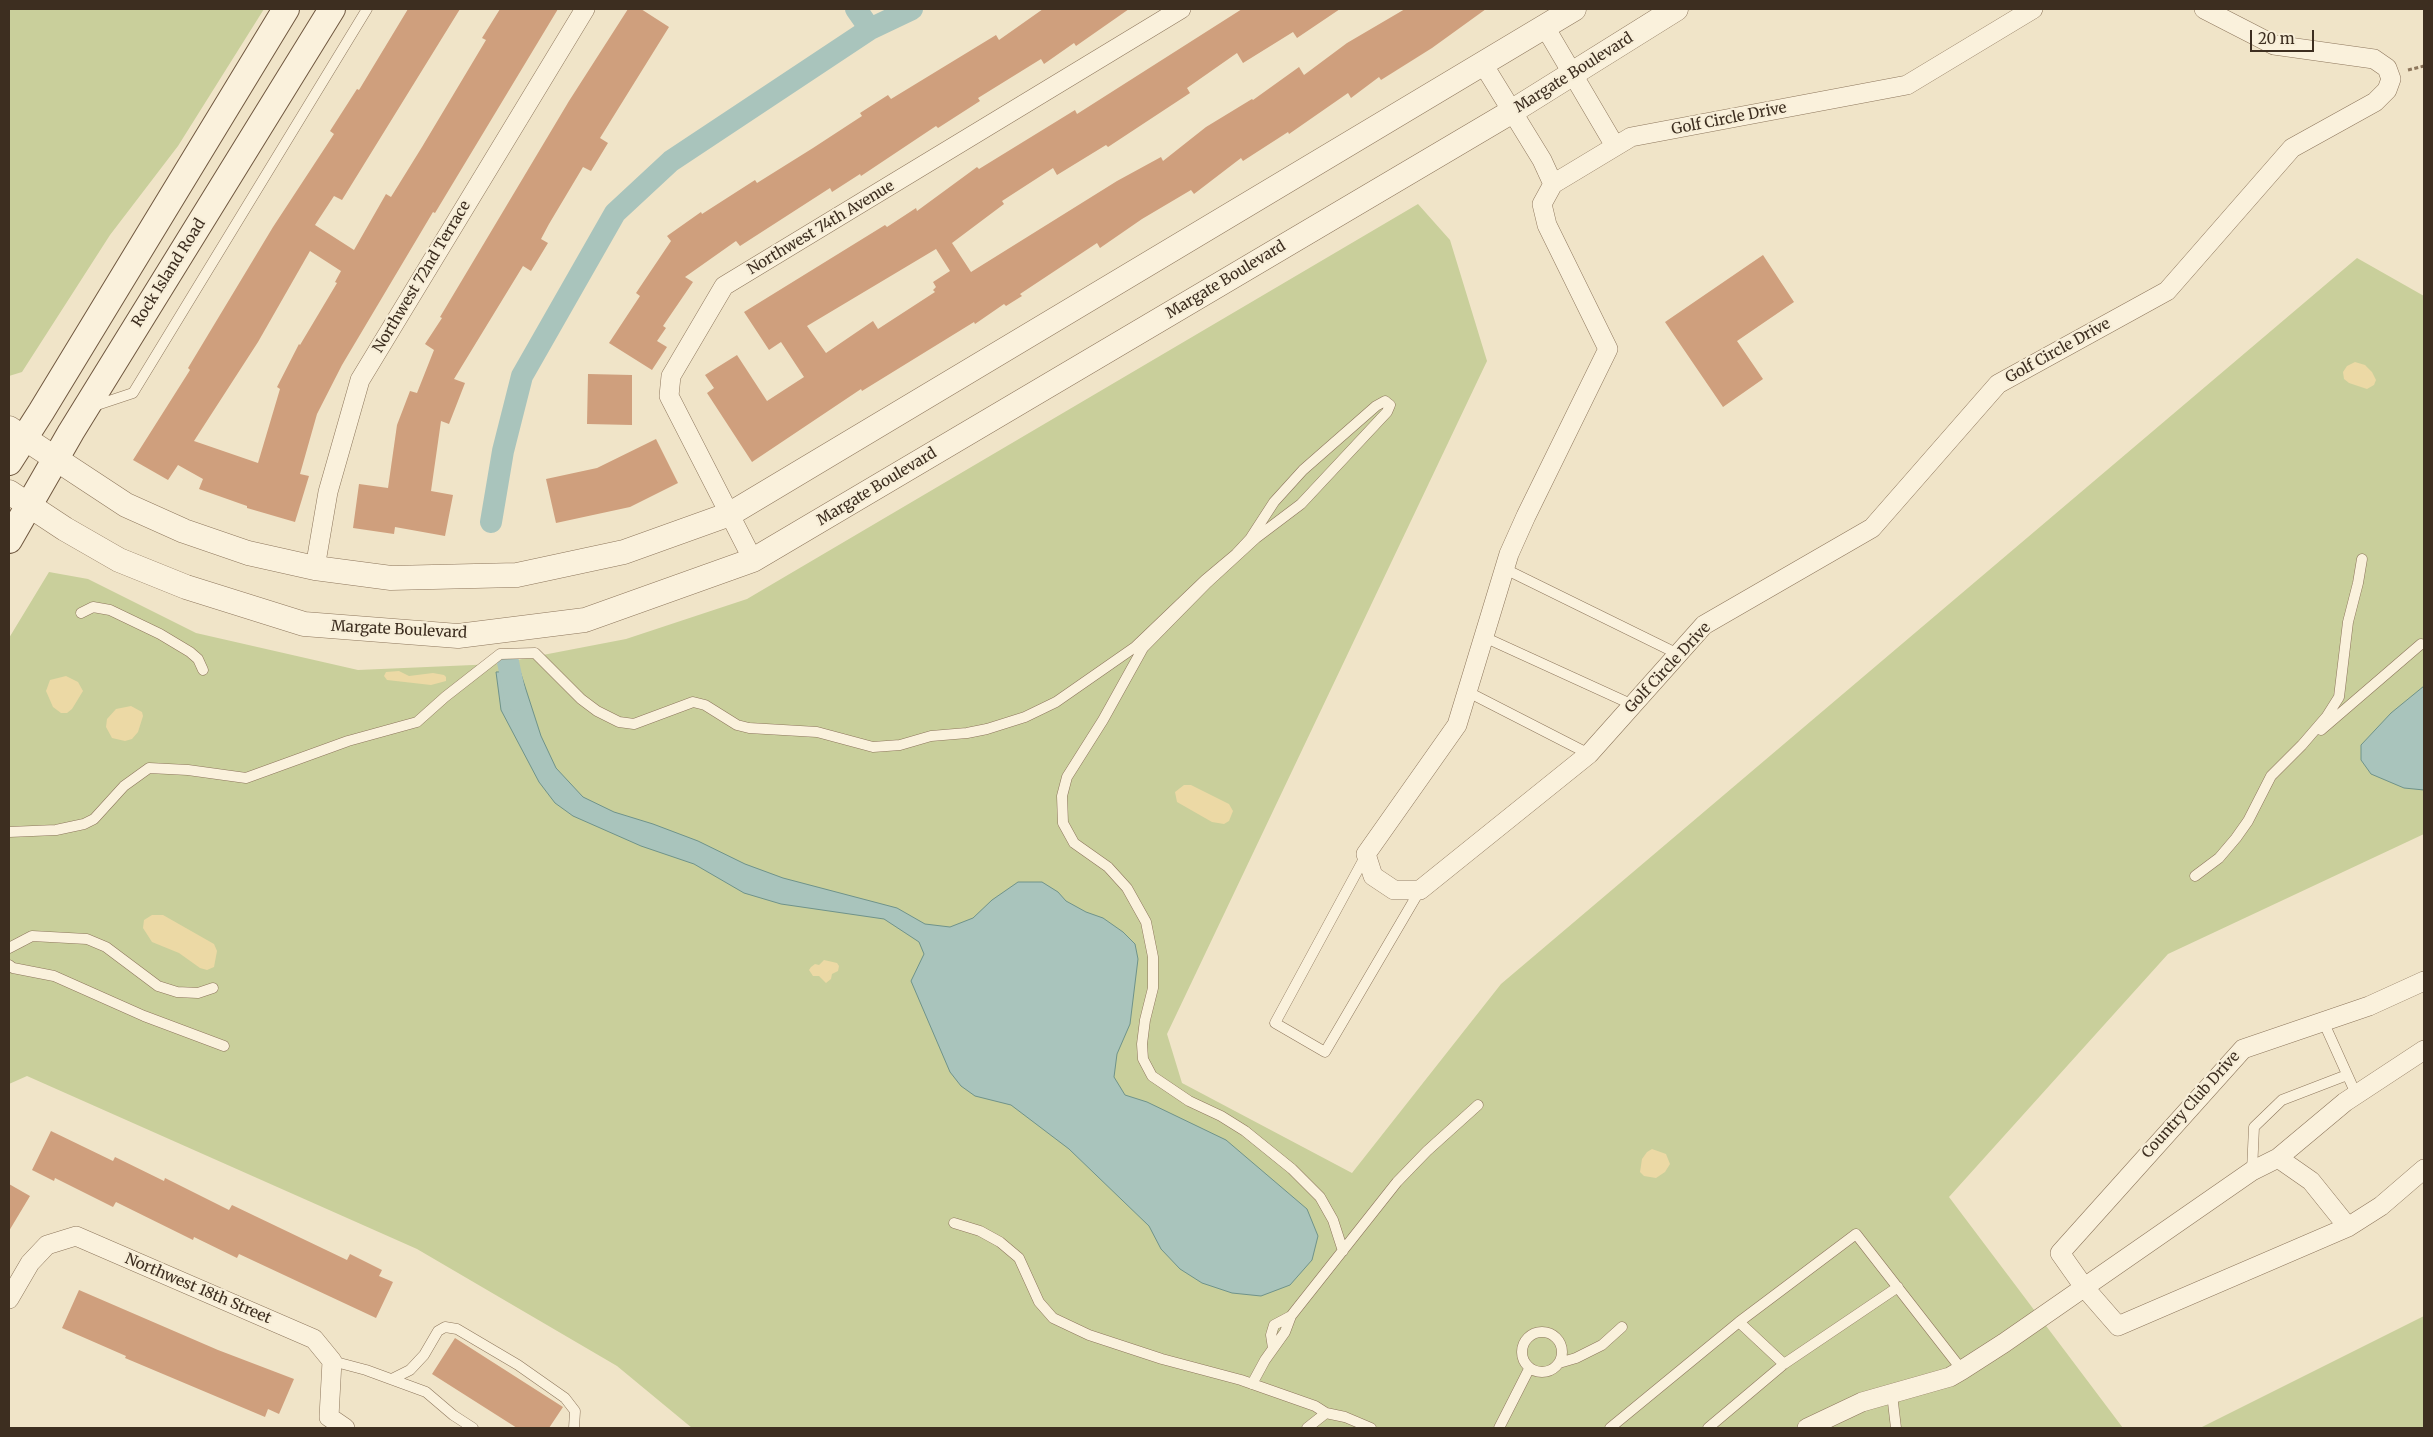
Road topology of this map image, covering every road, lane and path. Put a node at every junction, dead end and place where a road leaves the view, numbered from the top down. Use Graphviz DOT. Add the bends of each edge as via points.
graph roads {
  1 [pos="286,9"];
  2 [pos="332,9"];
  3 [pos="367,9"];
  4 [pos="585,9"];
  5 [pos="1181,9"];
  6 [pos="1574,9"];
  7 [pos="1676,9"];
  8 [pos="2033,9"];
  9 [pos="2204,9"];
  10 [pos="1545,27"];
  11 [pos="1483,64"];
  12 [pos="1572,75"];
  13 [pos="1511,112"];
  14 [pos="1615,146"];
  15 [pos="1553,184"];
  16 [pos="86,409"];
  17 [pos="16,433"];
  18 [pos="55,460"];
  19 [pos="9,462"];
  20 [pos="19,499"];
  21 [pos="730,514"];
  22 [pos="9,540"];
  23 [pos="2362,559"];
  24 [pos="753,560"];
  25 [pos="315,568"];
  26 [pos="1505,569"];
  27 [pos="80,613"];
  28 [pos="1484,637"];
  29 [pos="2422,644"];
  30 [pos="1678,654"];
  31 [pos="203,670"];
  32 [pos="1468,692"];
  33 [pos="1633,704"];
  34 [pos="2302,745"];
  35 [pos="1589,754"];
  36 [pos="9,832"];
  37 [pos="1366,854"];
  38 [pos="2195,876"];
  39 [pos="1420,890"];
  40 [pos="9,948"];
  41 [pos="9,965"];
  42 [pos="2424,981"];
  43 [pos="213,988"];
  44 [pos="2323,1022"];
  45 [pos="224,1046"];
  46 [pos="2424,1050"];
  47 [pos="2347,1075"];
  48 [pos="2356,1094"];
  49 [pos="1478,1105"];
  50 [pos="2278,1158"];
  51 [pos="2424,1169"];
  52 [pos="2252,1171"];
  53 [pos="954,1223"];
  54 [pos="2348,1227"];
  55 [pos="1343,1251"];
  56 [pos="1898,1287"];
  57 [pos="2084,1287"];
  58 [pos="9,1299"];
  59 [pos="1739,1322"];
  60 [pos="1622,1327"];
  61 [pos="332,1361"];
  62 [pos="1559,1363"];
  63 [pos="1784,1364"];
  64 [pos="1529,1369"];
  65 [pos="1962,1370"];
  66 [pos="392,1379"];
  67 [pos="1252,1384"];
  68 [pos="1892,1394"];
  69 [pos="1315,1406"];
  70 [pos="1326,1413"];
  71 [pos="1311,1425"];
  72 [pos="345,1428"];
  73 [pos="473,1428"];
  74 [pos="574,1428"];
  75 [pos="1371,1428"];
  76 [pos="1499,1428"];
  77 [pos="1610,1428"];
  78 [pos="1709,1428"];
  79 [pos="1807,1428"];
  80 [pos="1896,1428"];
  1 -- 17 [label="main road"];
  2 -- 16 [label="main road, Rock Island Road"];
  3 -- 16 [label="lane" via="133,393"];
  4 -- 25 [label="street, Northwest 72nd Terrace" via="360,380 328,492"];
  5 -- 21 [label="street, Northwest 74th Avenue" via="724,286 670,376 669,396"];
  6 -- 10 [label="street"];
  7 -- 12 [label="street, Margate Boulevard"];
  8 -- 14 [label="street, Golf Circle Drive" via="1907,85 1631,137"];
  9 -- 30 [label="street, Golf Circle Drive" via="2274,45 2374,59 2387,68 2391,79 2387,90 2375,102 2292,148 2167,291 1998,384 1872,528 1704,625"];
  10 -- 11 [label="street"];
  10 -- 12 [label="street"];
  11 -- 13 [label="street"];
  11 -- 21 [label="street"];
  12 -- 13 [label="street, Margate Boulevard"];
  12 -- 14 [label="street"];
  13 -- 15 [label="street" via="1542,160"];
  13 -- 24 [label="street, Margate Boulevard"];
  14 -- 15 [label="street, Golf Circle Drive"];
  15 -- 26 [label="street" via="1542,204 1547,225 1608,349 1526,516"];
  16 -- 18 [label="main road, Rock Island Road"];
  17 -- 18 [label="street"];
  17 -- 19 [label="main road"];
  18 -- 20 [label="main road, Rock Island Road"];
  18 -- 25 [label="street" via="126,505 184,530 248,553"];
  20 -- 22 [label="main road, Rock Island Road"];
  20 -- 24 [label="street, Margate Boulevard" via="119,560 186,587 304,624 458,636 586,620"];
  21 -- 24 [label="street, Northwest 74th Avenue"];
  21 -- 25 [label="street" via="624,552 517,575 391,578"];
  23 -- 34 [label="lane" via="2348,622 2339,697"];
  26 -- 28 [label="street"];
  26 -- 30 [label="lane"];
  27 -- 31 [label="lane" via="93,607 110,610 190,652"];
  28 -- 32 [label="street"];
  28 -- 33 [label="lane"];
  29 -- 34 [label="lane"];
  30 -- 33 [label="street, Golf Circle Drive"];
  32 -- 35 [label="lane"];
  32 -- 37 [label="street" via="1457,725"];
  33 -- 35 [label="street, Golf Circle Drive"];
  34 -- 38 [label="lane" via="2271,776 2248,821 2220,858"];
  35 -- 39 [label="street, Golf Circle Drive"];
  36 -- 55 [label="lane" via="56,830 84,824 94,819 124,786 149,768 246,778 341,743 408,726 500,654 535,653 581,699 618,722 634,724 693,702 749,728 817,732 874,747 994,727 1056,702 1134,648 1236,554 1274,502 1303,470 1385,401 1390,404 1387,412 1301,504 1256,538 1143,648 1067,777 1062,796 1063,823 1074,843 1115,874 1146,922 1153,957 1153,988 1142,1044 1143,1059 1152,1076 1189,1101 1245,1131 1292,1169 1320,1197 1333,1220"];
  37 -- 39 [label="street" via="1373,876 1394,890"];
  37 -- 39 [label="lane" via="1275,1023 1325,1052"];
  40 -- 43 [label="lane" via="32,936 87,939 106,947 158,986 184,993"];
  41 -- 45 [label="lane" via="54,976 144,1016"];
  42 -- 44 [label="street, Country Club Drive"];
  44 -- 47 [label="lane"];
  44 -- 57 [label="street, Country Club Drive" via="2243,1048 2156,1144 2060,1253"];
  46 -- 48 [label="street"];
  47 -- 48 [label="lane"];
  47 -- 52 [label="lane" via="2282,1100 2254,1127"];
  48 -- 50 [label="street"];
  49 -- 55 [label="lane" via="1397,1182"];
  50 -- 52 [label="street"];
  50 -- 54 [label="street" via="2311,1181"];
  51 -- 54 [label="street, Country Club Drive" via="2381,1206"];
  52 -- 57 [label="street"];
  53 -- 67 [label="lane" via="980,1231 1000,1242 1018,1258 1039,1302 1054,1318 1098,1338"];
  54 -- 57 [label="street, Country Club Drive" via="2118,1326"];
  55 -- 67 [label="lane" via="1291,1316 1274,1325 1271,1335 1274,1348"];
  56 -- 59 [label="lane" via="1856,1234"];
  56 -- 63 [label="lane"];
  56 -- 65 [label="lane"];
  57 -- 65 [label="street"];
  58 -- 61 [label="street, Northwest 18th Street" via="30,1263 47,1245 76,1236 314,1339"];
  59 -- 63 [label="lane"];
  59 -- 77 [label="lane"];
  60 -- 62 [label="lane" via="1602,1345"];
  61 -- 66 [label="lane"];
  61 -- 72 [label="street" via="329,1418"];
  62 -- 64 [label="lane" via="1556,1368 1543,1373"];
  62 -- 64 [label="lane" via="1562,1355 1559,1341 1548,1332 1533,1333 1522,1343 1521,1357"];
  63 -- 78 [label="lane"];
  64 -- 76 [label="lane"];
  65 -- 68 [label="street" via="1950,1377"];
  66 -- 73 [label="lane" via="426,1392"];
  66 -- 74 [label="lane" via="410,1370 424,1355 438,1331 445,1327 457,1329 518,1365 565,1398 575,1411"];
  67 -- 69 [label="lane"];
  68 -- 79 [label="street" via="1862,1402"];
  68 -- 80 [label="lane"];
  69 -- 70 [label="lane"];
  69 -- 71 [label="lane"];
  70 -- 71 [label="lane"];
  70 -- 75 [label="lane"];
}
